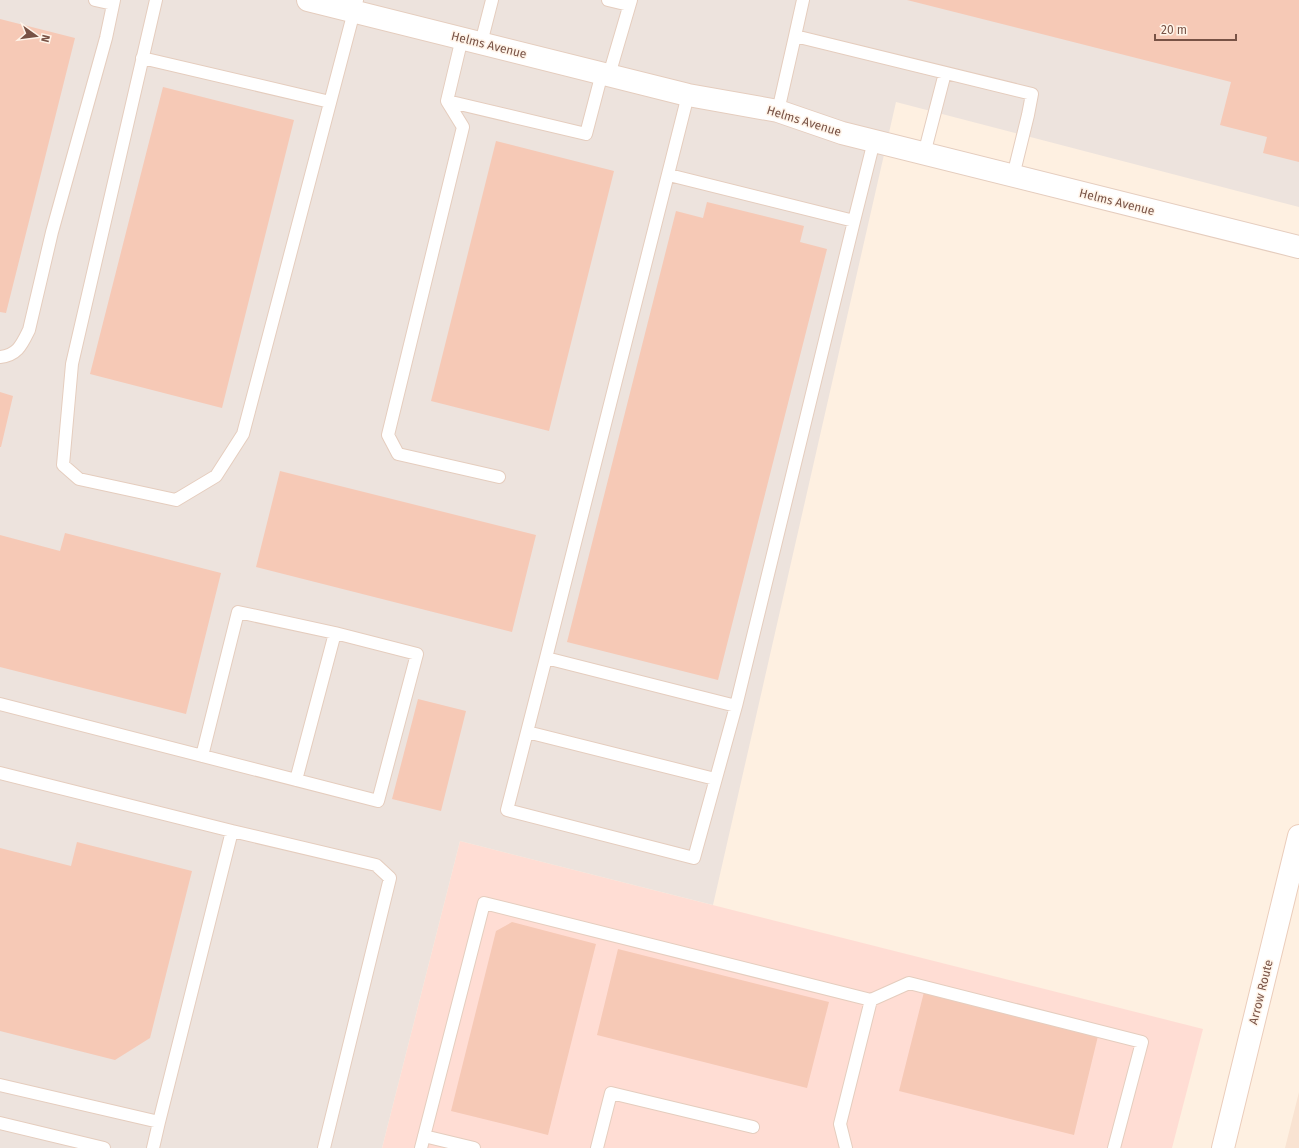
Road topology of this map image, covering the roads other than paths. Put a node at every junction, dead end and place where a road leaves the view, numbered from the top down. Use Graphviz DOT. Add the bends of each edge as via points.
graph roads {
  1 [pos="95,0"];
  2 [pos="156,0"];
  3 [pos="308,0"];
  4 [pos="492,0"];
  5 [pos="608,0"];
  6 [pos="803,0"];
  7 [pos="113,2"];
  8 [pos="630,3"];
  9 [pos="355,6"];
  10 [pos="795,36"];
  11 [pos="472,41"];
  12 [pos="142,58"];
  13 [pos="945,73"];
  14 [pos="606,74"];
  15 [pos="688,95"];
  16 [pos="447,101"];
  17 [pos="330,102"];
  18 [pos="778,111"];
  19 [pos="874,141"];
  20 [pos="924,154"];
  21 [pos="668,175"];
  22 [pos="1013,176"];
  23 [pos="854,221"];
  24 [pos="1299,247"];
  25 [pos="0,357"];
  26 [pos="499,478"];
  27 [pos="335,633"];
  28 [pos="546,658"];
  29 [pos="0,704"];
  30 [pos="736,706"];
  31 [pos="527,732"];
  32 [pos="202,756"];
  33 [pos="0,773"];
  34 [pos="716,779"];
  35 [pos="296,780"];
  36 [pos="232,831"];
  37 [pos="1299,836"];
  38 [pos="871,1000"];
  39 [pos="0,1085"];
  40 [pos="0,1122"];
  41 [pos="159,1122"];
  42 [pos="753,1128"];
  43 [pos="422,1142"];
  44 [pos="103,1148"];
  45 [pos="153,1148"];
  46 [pos="324,1148"];
  47 [pos="474,1148"];
  48 [pos="597,1148"];
  49 [pos="846,1148"];
  50 [pos="1114,1148"];
  51 [pos="1223,1148"];
  1 -- 7 [label="lane"];
  2 -- 12 [label="lane"];
  3 -- 9 [label="street, Helms Avenue"];
  4 -- 11 [label="lane"];
  5 -- 8 [label="lane"];
  6 -- 10 [label="lane"];
  7 -- 25 [label="lane" via="106,38 52,232 29,330 13,354"];
  8 -- 14 [label="lane"];
  9 -- 11 [label="street, Helms Avenue"];
  9 -- 17 [label="lane"];
  10 -- 13 [label="lane"];
  10 -- 18 [label="lane"];
  11 -- 14 [label="street, Helms Avenue"];
  11 -- 16 [label="lane"];
  12 -- 17 [label="lane"];
  12 -- 17 [label="lane" via="72,364 63,465 79,479 176,500 216,476 243,434"];
  13 -- 20 [label="lane"];
  13 -- 22 [label="lane" via="1032,94"];
  14 -- 15 [label="street, Helms Avenue"];
  14 -- 16 [label="lane" via="586,134"];
  15 -- 18 [label="street, Helms Avenue"];
  15 -- 21 [label="lane"];
  16 -- 26 [label="lane" via="463,127 388,435 398,454"];
  18 -- 19 [label="street, Helms Avenue"];
  19 -- 20 [label="street, Helms Avenue"];
  19 -- 23 [label="lane"];
  20 -- 22 [label="street, Helms Avenue"];
  21 -- 23 [label="lane"];
  21 -- 28 [label="lane"];
  22 -- 24 [label="street, Helms Avenue"];
  23 -- 30 [label="lane"];
  27 -- 32 [label="lane" via="238,612"];
  27 -- 35 [label="lane"];
  27 -- 35 [label="lane" via="417,654 415,662 378,801"];
  28 -- 30 [label="lane"];
  28 -- 31 [label="lane"];
  29 -- 32 [label="lane"];
  30 -- 34 [label="lane"];
  31 -- 34 [label="lane"];
  31 -- 34 [label="lane" via="507,810 694,858"];
  32 -- 35 [label="lane"];
  33 -- 36 [label="lane"];
  36 -- 41 [label="lane"];
  36 -- 46 [label="lane" via="376,865 390,878"];
  37 -- 51 [label="street, Arrow Route"];
  38 -- 43 [label="lane" via="484,903"];
  38 -- 49 [label="lane" via="840,1124"];
  38 -- 50 [label="lane" via="909,983 1142,1042"];
  39 -- 41 [label="lane"];
  40 -- 44 [label="lane"];
  41 -- 45 [label="lane"];
  42 -- 48 [label="lane" via="611,1093"];
  43 -- 47 [label="lane"];
}
